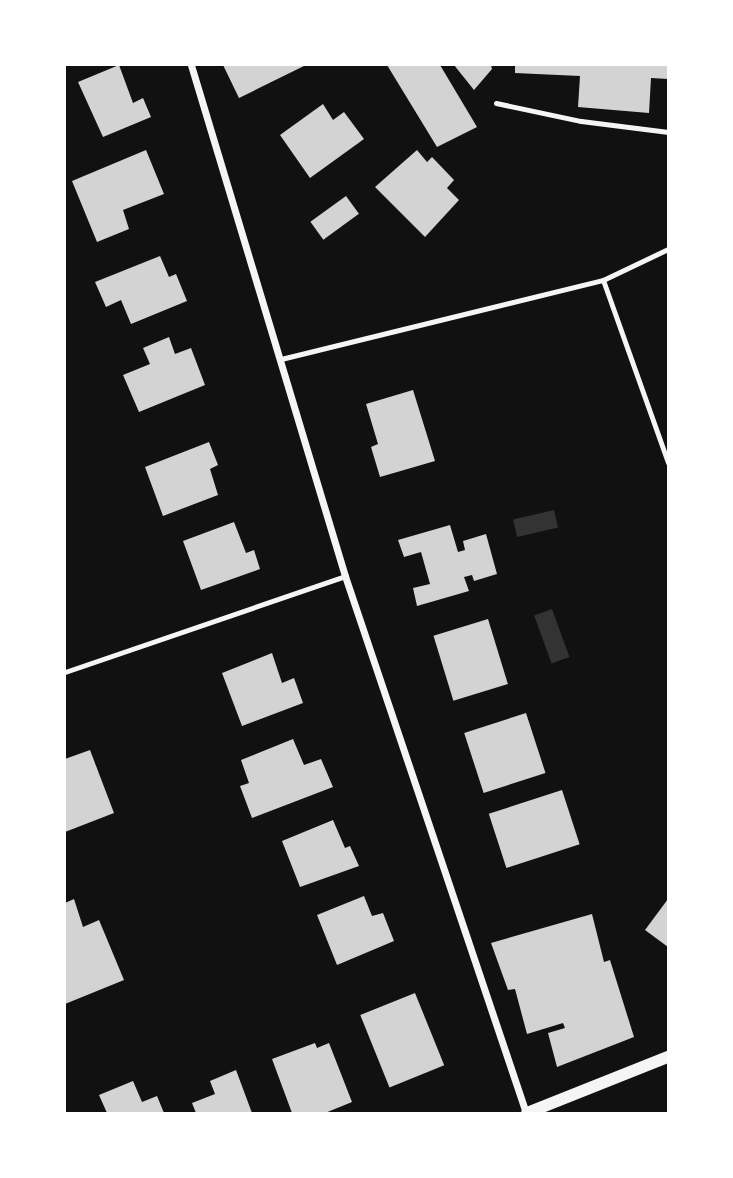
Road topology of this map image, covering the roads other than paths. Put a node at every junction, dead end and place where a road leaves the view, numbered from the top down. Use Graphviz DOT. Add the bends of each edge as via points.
graph roads {
  1 [pos="191,65"];
  2 [pos="496,103"];
  3 [pos="668,132"];
  4 [pos="668,249"];
  5 [pos="603,280"];
  6 [pos="281,359"];
  7 [pos="668,463"];
  8 [pos="345,576"];
  9 [pos="65,672"];
  10 [pos="668,1057"];
  11 [pos="527,1113"];
  1 -- 6 [label="street"];
  2 -- 3 [label="lane" via="581,121"];
  4 -- 5 [label="lane"];
  5 -- 6 [label="lane"];
  5 -- 7 [label="lane"];
  6 -- 8 [label="street"];
  8 -- 9 [label="lane"];
  8 -- 11 [label="street"];
  10 -- 11 [label="street"];
}
